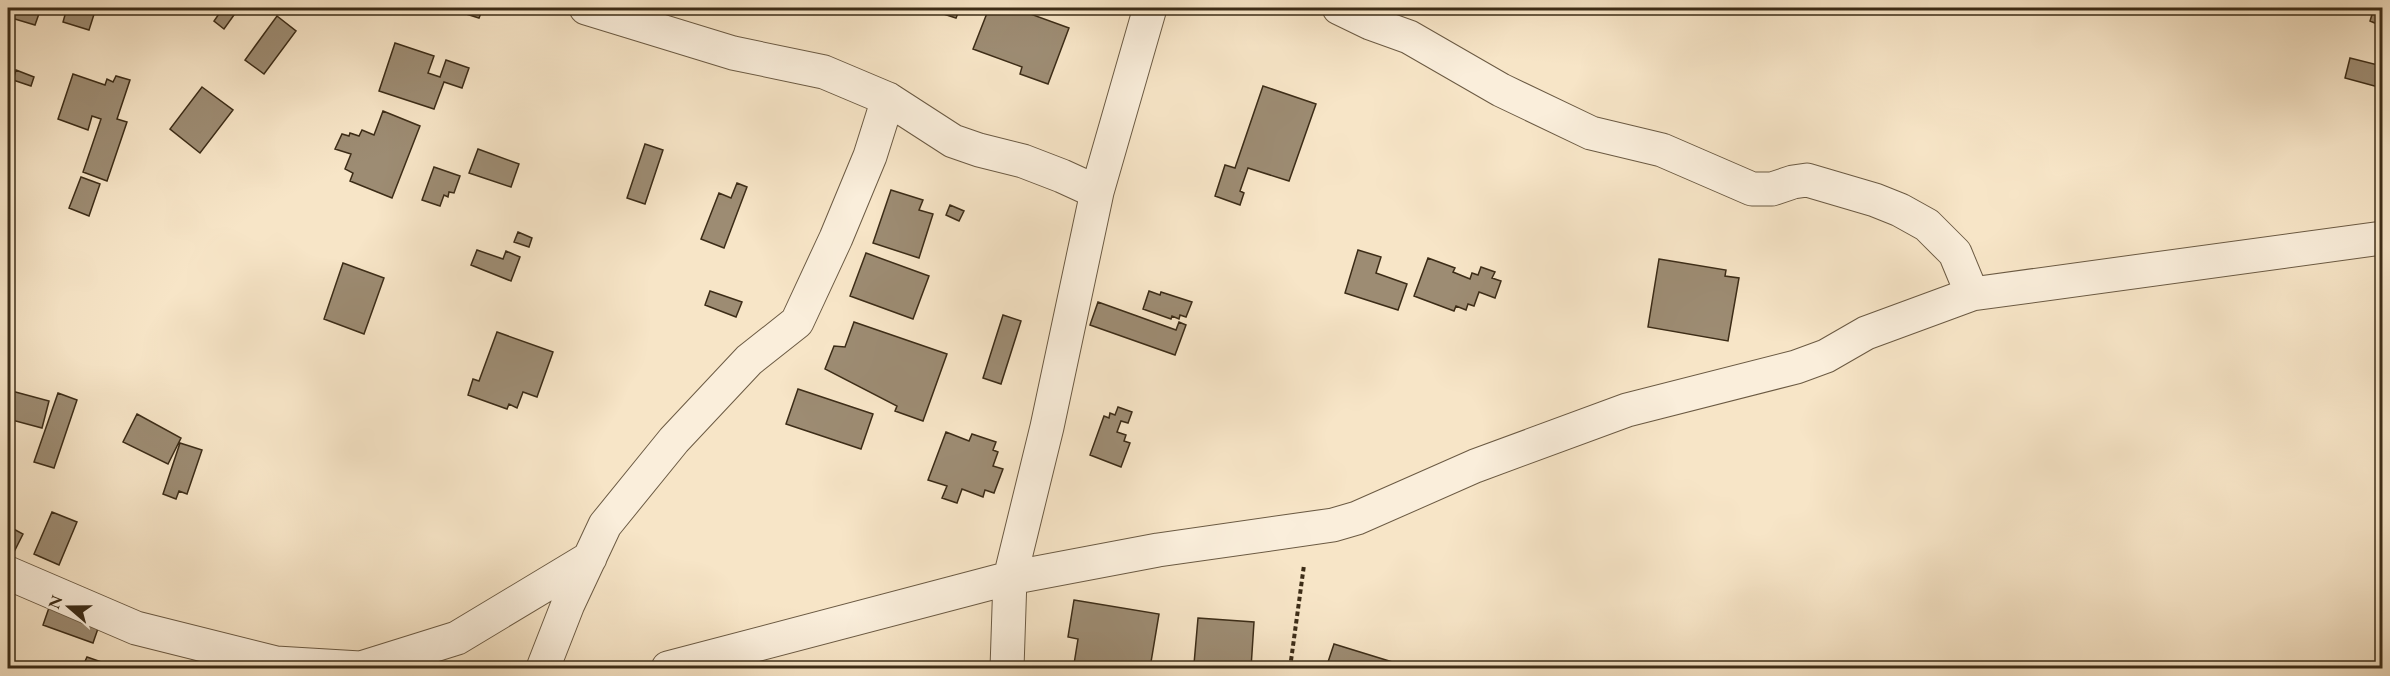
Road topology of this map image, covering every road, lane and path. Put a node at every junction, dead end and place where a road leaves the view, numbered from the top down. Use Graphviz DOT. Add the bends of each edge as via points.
graph roads {
  1 [pos="586,8"];
  2 [pos="1150,8"];
  3 [pos="1339,8"];
  4 [pos="888,99"];
  5 [pos="1096,192"];
  6 [pos="2382,238"];
  7 [pos="1972,294"];
  8 [pos="1309,528"];
  9 [pos="590,558"];
  10 [pos="8,573"];
  11 [pos="1010,578"];
  12 [pos="361,669"];
  13 [pos="543,669"];
  14 [pos="668,669"];
  15 [pos="1007,669"];
  16 [pos="1290,669"];
  1 -- 4 [label="street" via="733,53 824,72"];
  2 -- 5 [label="street"];
  3 -- 7 [label="street" via="1409,37 1500,90 1591,133 1662,150 1752,189 1772,189 1807,180 1900,210 1926,225 1955,254"];
  4 -- 5 [label="street" via="953,141 1033,165"];
  4 -- 9 [label="street" via="870,156 797,322 749,360 674,440 605,525"];
  5 -- 11 [label="street" via="1047,427"];
  6 -- 7 [label="street"];
  7 -- 8 [label="street" via="1866,333 1816,360 1627,410 1475,466 1357,518"];
  8 -- 11 [label="street" via="1158,550"];
  8 -- 16 [label="path"];
  9 -- 12 [label="street" via="457,638"];
  9 -- 13 [label="street"];
  10 -- 12 [label="street" via="136,628 276,663"];
  11 -- 14 [label="street"];
  11 -- 15 [label="street"];
}
